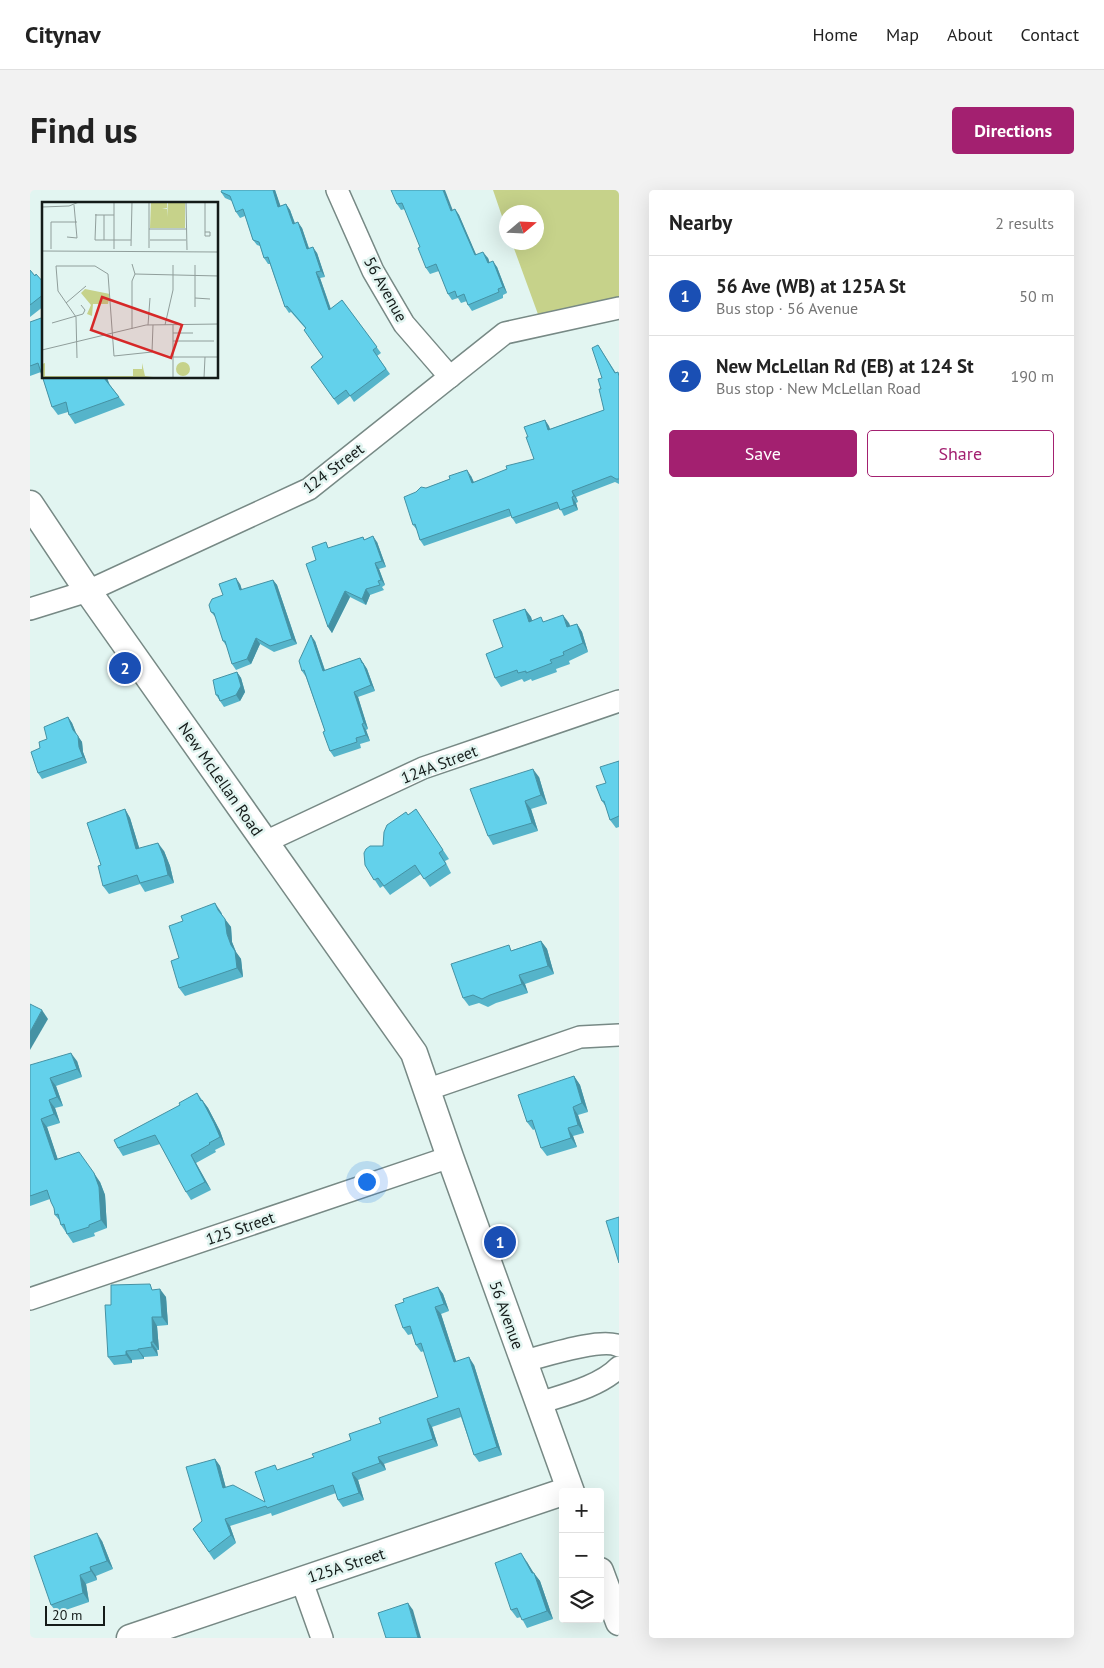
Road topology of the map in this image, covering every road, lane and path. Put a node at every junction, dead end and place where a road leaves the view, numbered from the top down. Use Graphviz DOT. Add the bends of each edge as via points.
graph roads {
  1 [pos="338,190"];
  2 [pos="619,308"];
  3 [pos="450,377"];
  4 [pos="30,504"];
  5 [pos="88,591"];
  6 [pos="30,609"];
  7 [pos="619,701"];
  8 [pos="265,842"];
  9 [pos="619,1035"];
  10 [pos="414,1053"];
  11 [pos="426,1090"];
  12 [pos="450,1157"];
  13 [pos="30,1299"];
  14 [pos="619,1346"];
  15 [pos="524,1361"];
  16 [pos="619,1367"];
  17 [pos="539,1403"];
  18 [pos="566,1488"];
  19 [pos="559,1494"];
  20 [pos="603,1578"];
  21 [pos="301,1579"];
  22 [pos="619,1622"];
  23 [pos="130,1638"];
  24 [pos="322,1638"];
  1 -- 3 [label="street, 56 Avenue" via="373,271 404,324"];
  2 -- 3 [label="street, 124 Street" via="505,333"];
  3 -- 5 [label="street, 124 Street" via="310,489"];
  4 -- 5 [label="street, New McLellan Road"];
  5 -- 6 [label="street, 124 Street"];
  5 -- 8 [label="street, New McLellan Road"];
  7 -- 8 [label="street, 124A Street" via="423,768"];
  8 -- 10 [label="street, New McLellan Road"];
  9 -- 11 [label="street" via="580,1037"];
  10 -- 11 [label="street, 56 Avenue"];
  11 -- 12 [label="street, 56 Avenue"];
  12 -- 13 [label="street, 125 Street"];
  12 -- 15 [label="street, 56 Avenue"];
  14 -- 15 [label="street" via="595,1343"];
  15 -- 17 [label="street, 56 Avenue"];
  16 -- 17 [label="street" via="613,1374 580,1389"];
  17 -- 18 [label="street, 56 Avenue"];
  19 -- 21 [label="street, 125A Street"];
  20 -- 22 [label="street"];
  21 -- 23 [label="street, 125A Street"];
  21 -- 24 [label="street"];
}
